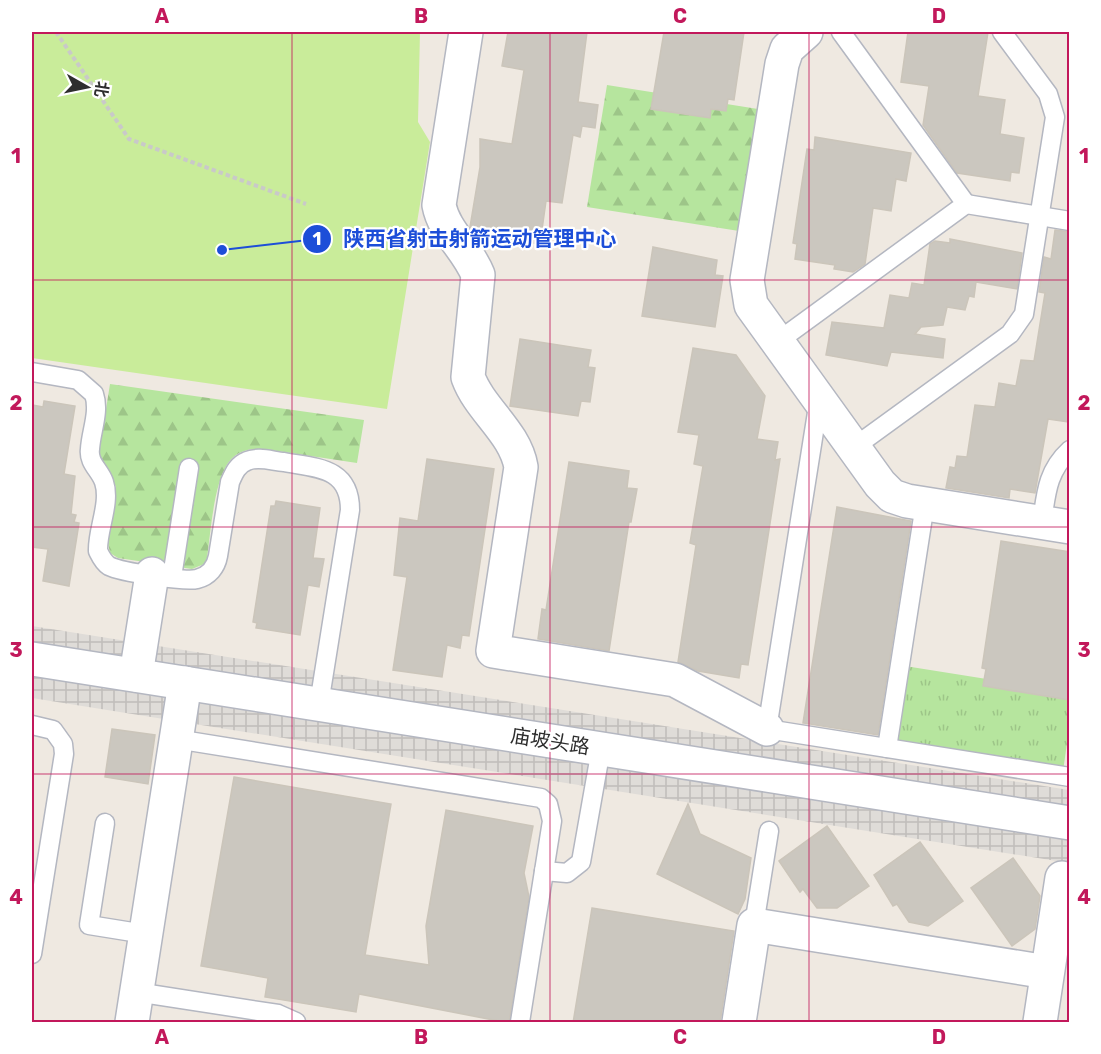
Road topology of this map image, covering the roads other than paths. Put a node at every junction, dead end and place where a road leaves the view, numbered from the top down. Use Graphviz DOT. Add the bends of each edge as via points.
graph roads {
  1 [pos="466,32"];
  2 [pos="806,32"];
  3 [pos="841,32"];
  4 [pos="1002,32"];
  5 [pos="966,204"];
  6 [pos="1041,216"];
  7 [pos="1070,221"];
  8 [pos="777,342"];
  9 [pos="32,372"];
  10 [pos="819,400"];
  11 [pos="853,448"];
  12 [pos="1070,450"];
  13 [pos="189,468"];
  14 [pos="925,504"];
  15 [pos="1056,525"];
  16 [pos="162,575"];
  17 [pos="32,659"];
  18 [pos="136,675"];
  19 [pos="185,683"];
  20 [pos="319,704"];
  21 [pos="32,725"];
  22 [pos="767,729"];
  23 [pos="176,739"];
  24 [pos="887,748"];
  25 [pos="601,749"];
  26 [pos="1070,777"];
  27 [pos="105,823"];
  28 [pos="1070,823"];
  29 [pos="769,831"];
  30 [pos="544,871"];
  31 [pos="1062,878"];
  32 [pos="754,925"];
  33 [pos="145,934"];
  34 [pos="32,954"];
  35 [pos="1047,972"];
  36 [pos="134,1007"];
  37 [pos="296,1023"];
  38 [pos="520,1023"];
  39 [pos="740,1023"];
  40 [pos="1040,1023"];
  1 -- 22 [label="street" via="439,205 443,220 478,275 468,376 513,445 521,467 493,651 675,680"];
  2 -- 8 [label="street" via="787,49 782,64 747,280 751,304"];
  3 -- 5 [label="lane"];
  4 -- 6 [label="lane" via="1048,94 1054,109 1055,126"];
  5 -- 6 [label="lane"];
  5 -- 8 [label="lane"];
  6 -- 7 [label="lane"];
  6 -- 11 [label="lane" via="1026,307 1016,328"];
  8 -- 10 [label="street"];
  9 -- 16 [label="lane" via="78,380 94,394 96,410 89,451 91,462 104,481 105,492 98,551 108,565"];
  10 -- 11 [label="street"];
  10 -- 22 [label="lane"];
  11 -- 14 [label="street" via="892,496"];
  12 -- 15 [label="lane" via="1050,475"];
  13 -- 16 [label="lane"];
  14 -- 15 [label="street"];
  14 -- 24 [label="lane"];
  16 -- 18 [label="street"];
  16 -- 20 [label="lane" via="198,579 215,566 230,482 241,464 262,459 326,470 338,477 349,496 350,510"];
  17 -- 18 [label="street, 庙坡头路"];
  18 -- 19 [label="street, 庙坡头路"];
  19 -- 20 [label="street, 庙坡头路"];
  19 -- 23 [label="street"];
  20 -- 25 [label="street, 庙坡头路"];
  21 -- 34 [label="lane" via="53,730 63,744"];
  22 -- 24 [label="lane"];
  23 -- 30 [label="lane" via="533,795 548,804 551,813"];
  23 -- 33 [label="street"];
  24 -- 26 [label="lane"];
  25 -- 28 [label="street, 庙坡头路"];
  25 -- 30 [label="lane" via="581,862 567,873"];
  27 -- 33 [label="lane" via="88,925"];
  29 -- 32 [label="lane"];
  30 -- 38 [label="lane"];
  31 -- 35 [label="street"];
  32 -- 35 [label="street"];
  32 -- 39 [label="street"];
  33 -- 36 [label="street"];
  35 -- 40 [label="street"];
  36 -- 37 [label="lane" via="278,1014"];
}
